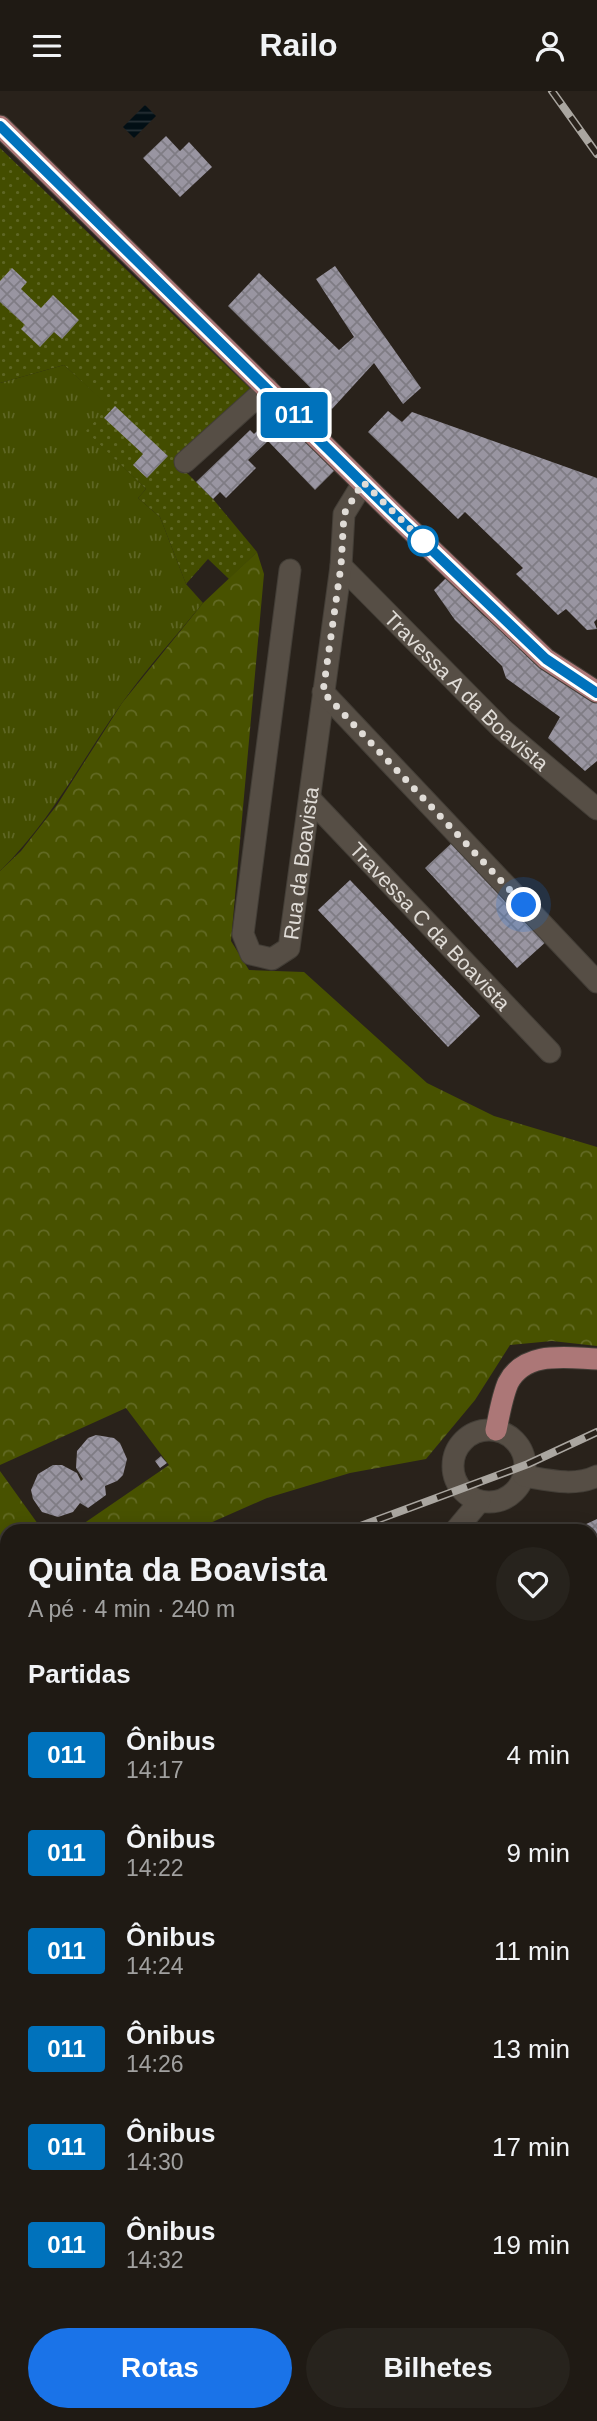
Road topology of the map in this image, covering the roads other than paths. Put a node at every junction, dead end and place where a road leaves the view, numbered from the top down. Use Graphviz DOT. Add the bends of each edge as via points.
graph roads {
  1 [pos="0,126"];
  2 [pos="267,388"];
  3 [pos="186,463"];
  4 [pos="363,482"];
  5 [pos="341,566"];
  6 [pos="290,570"];
  7 [pos="323,692"];
  8 [pos="597,692"];
  9 [pos="310,799"];
  10 [pos="597,809"];
  11 [pos="597,982"];
  12 [pos="550,1052"];
  13 [pos="597,1359"];
  14 [pos="496,1430"];
  15 [pos="524,1476"];
  16 [pos="597,1476"];
  17 [pos="480,1501"];
  18 [pos="461,1524"];
  1 -- 2 [label="main road"];
  2 -- 3 [label="street"];
  2 -- 4 [label="main road"];
  4 -- 5 [label="street, Rua da Boavista" via="344,514"];
  4 -- 8 [label="main road" via="546,659"];
  5 -- 7 [label="street, Rua da Boavista"];
  5 -- 10 [label="street, Travessa A da Boavista" via="502,729"];
  6 -- 9 [label="street, Rua da Boavista" via="243,934 251,954 272,959 289,948"];
  7 -- 9 [label="street, Rua da Boavista"];
  7 -- 11 [label="street"];
  9 -- 12 [label="street, Travessa C da Boavista"];
  13 -- 14 [label="main road" via="544,1357 522,1366 509,1383"];
  14 -- 15 [label="street" via="517,1443 524,1456"];
  14 -- 17 [label="street" via="474,1433 462,1442 453,1459 458,1485"];
  15 -- 16 [label="street" via="564,1482"];
  15 -- 17 [label="street" via="506,1498"];
  17 -- 18 [label="street"];
}
